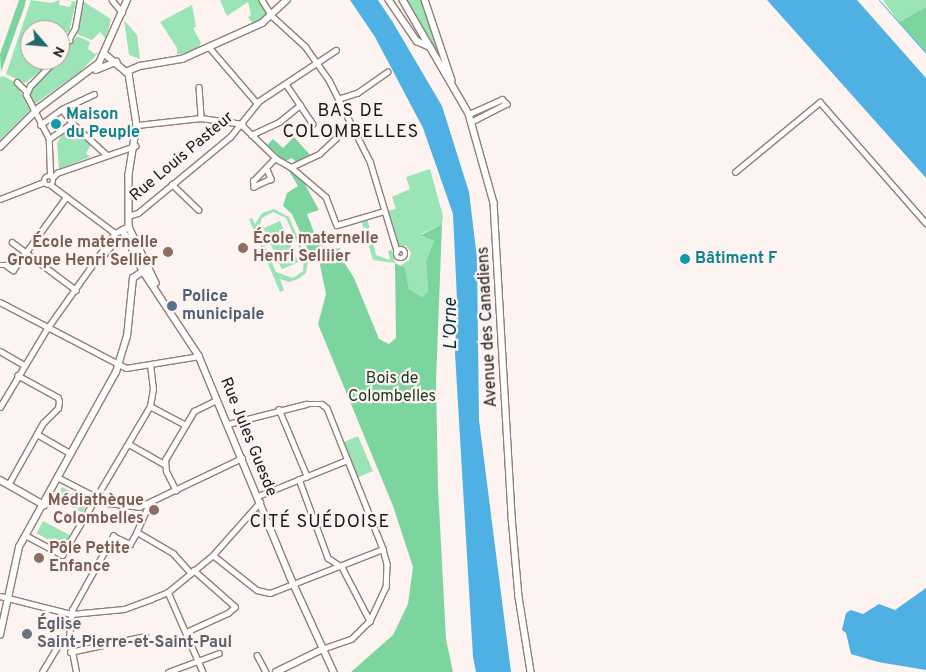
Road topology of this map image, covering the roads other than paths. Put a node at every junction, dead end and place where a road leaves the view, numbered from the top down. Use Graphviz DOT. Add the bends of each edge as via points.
graph roads {
  1 [pos="80,0"];
  2 [pos="112,0"];
  3 [pos="127,0"];
  4 [pos="262,0"];
  5 [pos="287,0"];
  6 [pos="389,0"];
  7 [pos="402,0"];
  8 [pos="425,0"];
  9 [pos="122,12"];
  10 [pos="272,16"];
  11 [pos="70,40"];
  12 [pos="209,47"];
  13 [pos="430,47"];
  14 [pos="336,50"];
  15 [pos="105,54"];
  16 [pos="116,62"];
  17 [pos="319,62"];
  18 [pos="46,70"];
  19 [pos="128,71"];
  20 [pos="387,72"];
  21 [pos="85,76"];
  22 [pos="17,82"];
  23 [pos="452,82"];
  24 [pos="286,84"];
  25 [pos="199,87"];
  26 [pos="26,91"];
  27 [pos="94,94"];
  28 [pos="338,99"];
  29 [pos="257,103"];
  30 [pos="300,105"];
  31 [pos="62,109"];
  32 [pos="34,113"];
  33 [pos="469,114"];
  34 [pos="201,118"];
  35 [pos="472,122"];
  36 [pos="72,123"];
  37 [pos="313,124"];
  38 [pos="40,125"];
  39 [pos="137,125"];
  40 [pos="242,125"];
  41 [pos="350,125"];
  42 [pos="251,135"];
  43 [pos="49,139"];
  44 [pos="135,146"];
  45 [pos="0,147"];
  46 [pos="106,154"];
  47 [pos="275,158"];
  48 [pos="291,167"];
  49 [pos="267,169"];
  50 [pos="735,172"];
  51 [pos="51,176"];
  52 [pos="44,182"];
  53 [pos="172,184"];
  54 [pos="51,186"];
  55 [pos="66,197"];
  56 [pos="0,199"];
  57 [pos="199,210"];
  58 [pos="384,212"];
  59 [pos="130,215"];
  60 [pos="926,223"];
  61 [pos="126,228"];
  62 [pos="115,234"];
  63 [pos="133,234"];
  64 [pos="124,239"];
  65 [pos="12,242"];
  66 [pos="398,251"];
  67 [pos="26,252"];
  68 [pos="96,264"];
  69 [pos="0,265"];
  70 [pos="146,269"];
  71 [pos="76,290"];
  72 [pos="0,302"];
  73 [pos="47,328"];
  74 [pos="0,351"];
  75 [pos="199,356"];
  76 [pos="120,362"];
  77 [pos="24,365"];
  78 [pos="150,366"];
  79 [pos="18,376"];
  80 [pos="217,400"];
  81 [pos="150,406"];
  82 [pos="0,407"];
  83 [pos="280,409"];
  84 [pos="228,424"];
  85 [pos="185,425"];
  86 [pos="37,434"];
  87 [pos="129,444"];
  88 [pos="70,453"];
  89 [pos="242,458"];
  90 [pos="347,460"];
  91 [pos="164,464"];
  92 [pos="307,476"];
  93 [pos="60,478"];
  94 [pos="299,479"];
  95 [pos="0,480"];
  96 [pos="8,485"];
  97 [pos="176,490"];
  98 [pos="97,498"];
  99 [pos="259,499"];
  100 [pos="44,505"];
  101 [pos="149,505"];
  102 [pos="137,532"];
  103 [pos="27,536"];
  104 [pos="383,549"];
  105 [pos="213,555"];
  106 [pos="337,566"];
  107 [pos="193,572"];
  108 [pos="293,583"];
  109 [pos="168,592"];
  110 [pos="0,596"];
  111 [pos="6,599"];
  112 [pos="71,614"];
  113 [pos="370,621"];
  114 [pos="186,632"];
  115 [pos="0,635"];
  116 [pos="145,636"];
  117 [pos="69,644"];
  118 [pos="323,649"];
  119 [pos="70,652"];
  120 [pos="219,653"];
  121 [pos="257,655"];
  122 [pos="199,662"];
  123 [pos="42,672"];
  124 [pos="76,672"];
  125 [pos="168,672"];
  126 [pos="204,672"];
  127 [pos="266,672"];
  128 [pos="276,672"];
  129 [pos="334,672"];
  130 [pos="531,672"];
  1 -- 11 [label="street"];
  2 -- 9 [label="street"];
  3 -- 9 [label="street"];
  4 -- 10 [label="street"];
  5 -- 10 [label="street"];
  6 -- 13 [label="street" via="412,35"];
  7 -- 13 [label="street, Avenue des Canadiens"];
  8 -- 23 [label="street"];
  9 -- 15 [label="street"];
  10 -- 12 [label="street"];
  10 -- 17 [label="street" via="288,28"];
  12 -- 19 [label="street" via="182,59"];
  12 -- 29 [label="street"];
  13 -- 23 [label="street, Avenue des Canadiens"];
  14 -- 17 [label="street, Rue Louis Pasteur"];
  15 -- 16 [label="street"];
  15 -- 21 [label="street"];
  16 -- 19 [label="street"];
  16 -- 21 [label="street"];
  17 -- 24 [label="street, Rue Louis Pasteur"];
  17 -- 28 [label="street"];
  18 -- 26 [label="street"];
  19 -- 39 [label="street, Rue Jules Guesde"];
  20 -- 28 [label="street" via="357,93"];
  21 -- 32 [label="street"];
  22 -- 26 [label="street"];
  23 -- 33 [label="street, Avenue des Canadiens"];
  24 -- 29 [label="street, Rue Louis Pasteur"];
  24 -- 30 [label="street"];
  25 -- 34 [label="street"];
  26 -- 32 [label="street"];
  27 -- 31 [label="street"];
  28 -- 41 [label="street"];
  29 -- 40 [label="street, Rue Louis Pasteur"];
  30 -- 37 [label="street"];
  30 -- 42 [label="street" via="279,122"];
  31 -- 36 [label="street"];
  31 -- 38 [label="street"];
  32 -- 38 [label="street"];
  32 -- 45 [label="street"];
  33 -- 35 [label="street, Avenue des Canadiens"];
  33 -- 35 [label="street" via="502,99 507,104"];
  34 -- 39 [label="street"];
  34 -- 40 [label="street"];
  35 -- 130 [label="street, Avenue des Canadiens" via="494,204 512,517 519,597"];
  36 -- 43 [label="street"];
  36 -- 46 [label="street"];
  38 -- 43 [label="street"];
  39 -- 44 [label="street, Rue Jules Guesde"];
  40 -- 42 [label="street"];
  40 -- 53 [label="street, Rue Louis Pasteur"];
  41 -- 48 [label="street" via="319,154"];
  41 -- 58 [label="street" via="369,158"];
  42 -- 47 [label="street"];
  43 -- 51 [label="street"];
  44 -- 46 [label="street"];
  44 -- 59 [label="street, Rue Jules Guesde" via="129,175"];
  46 -- 51 [label="street"];
  47 -- 48 [label="street"];
  47 -- 49 [label="street"];
  48 -- 58 [label="street" via="326,198 337,225"];
  49 -- 49 [label="street" via="271,179 254,188 253,181"];
  50 -- 60 [label="street" via="820,102"];
  51 -- 52 [label="street" via="45,177"];
  51 -- 54 [label="street"];
  52 -- 54 [label="street"];
  52 -- 56 [label="street"];
  53 -- 57 [label="street"];
  53 -- 59 [label="street, Rue Louis Pasteur" via="138,213"];
  54 -- 55 [label="street"];
  55 -- 62 [label="street"];
  55 -- 67 [label="street"];
  58 -- 66 [label="street"];
  59 -- 61 [label="street, Rue Jules Guesde"];
  61 -- 62 [label="street"];
  61 -- 63 [label="street, Rue Jules Guesde"];
  61 -- 64 [label="street, Rue Jules Guesde"];
  62 -- 64 [label="street"];
  62 -- 68 [label="street"];
  63 -- 64 [label="street"];
  63 -- 70 [label="street, Rue Jules Guesde"];
  64 -- 68 [label="street"];
  64 -- 70 [label="street, Rue Jules Guesde"];
  65 -- 67 [label="street"];
  67 -- 69 [label="street" via="13,270 6,264"];
  67 -- 71 [label="street"];
  68 -- 71 [label="street"];
  70 -- 75 [label="street, Rue Jules Guesde"];
  70 -- 76 [label="street" via="133,278 127,337"];
  71 -- 73 [label="street"];
  72 -- 73 [label="street"];
  73 -- 76 [label="street" via="107,361"];
  73 -- 77 [label="street"];
  74 -- 77 [label="street"];
  75 -- 78 [label="street"];
  75 -- 80 [label="street, Rue Jules Guesde"];
  76 -- 78 [label="street" via="126,368"];
  76 -- 88 [label="street"];
  77 -- 79 [label="street"];
  78 -- 81 [label="street" via="153,389"];
  79 -- 82 [label="street"];
  79 -- 86 [label="street" via="58,398 59,402"];
  80 -- 84 [label="street, Rue Jules Guesde"];
  80 -- 85 [label="street" via="194,411"];
  81 -- 85 [label="street"];
  81 -- 87 [label="street"];
  83 -- 84 [label="street"];
  83 -- 90 [label="street" via="322,404 327,408"];
  83 -- 92 [label="street"];
  84 -- 89 [label="street, Rue Jules Guesde"];
  85 -- 91 [label="street"];
  86 -- 88 [label="street"];
  86 -- 96 [label="street"];
  87 -- 91 [label="street"];
  87 -- 98 [label="street"];
  88 -- 93 [label="street" via="59,473"];
  89 -- 97 [label="street"];
  89 -- 99 [label="street, Rue Jules Guesde"];
  90 -- 92 [label="street"];
  90 -- 104 [label="street"];
  91 -- 97 [label="street"];
  92 -- 94 [label="street"];
  93 -- 98 [label="street"];
  93 -- 100 [label="street"];
  94 -- 99 [label="street"];
  94 -- 106 [label="street" via="328,558"];
  95 -- 96 [label="street"];
  96 -- 100 [label="street"];
  97 -- 101 [label="street"];
  98 -- 101 [label="street" via="128,508"];
  98 -- 103 [label="street" via="91,502 62,555"];
  99 -- 105 [label="street"];
  99 -- 108 [label="street, Rue Jules Guesde"];
  100 -- 103 [label="street"];
  101 -- 102 [label="street"];
  102 -- 107 [label="street" via="173,553"];
  102 -- 112 [label="street" via="130,544 115,535"];
  103 -- 111 [label="street" via="16,557"];
  104 -- 106 [label="street"];
  104 -- 113 [label="street" via="386,587"];
  105 -- 107 [label="street"];
  105 -- 108 [label="street" via="264,593"];
  106 -- 108 [label="street"];
  106 -- 113 [label="street" via="342,567"];
  107 -- 109 [label="street"];
  107 -- 114 [label="street" via="234,607 228,613"];
  108 -- 118 [label="street, Rue Jules Guesde"];
  109 -- 112 [label="street" via="124,609"];
  109 -- 114 [label="street"];
  110 -- 111 [label="street"];
  111 -- 112 [label="street"];
  111 -- 115 [label="street"];
  112 -- 117 [label="street"];
  113 -- 118 [label="street" via="352,638"];
  114 -- 122 [label="street"];
  116 -- 119 [label="street"];
  117 -- 119 [label="street"];
  117 -- 123 [label="street" via="59,644"];
  118 -- 128 [label="street"];
  118 -- 129 [label="street, Rue Jules Guesde"];
  119 -- 124 [label="street"];
  120 -- 122 [label="street"];
  121 -- 127 [label="street"];
  122 -- 125 [label="street"];
  122 -- 126 [label="street"];
}
